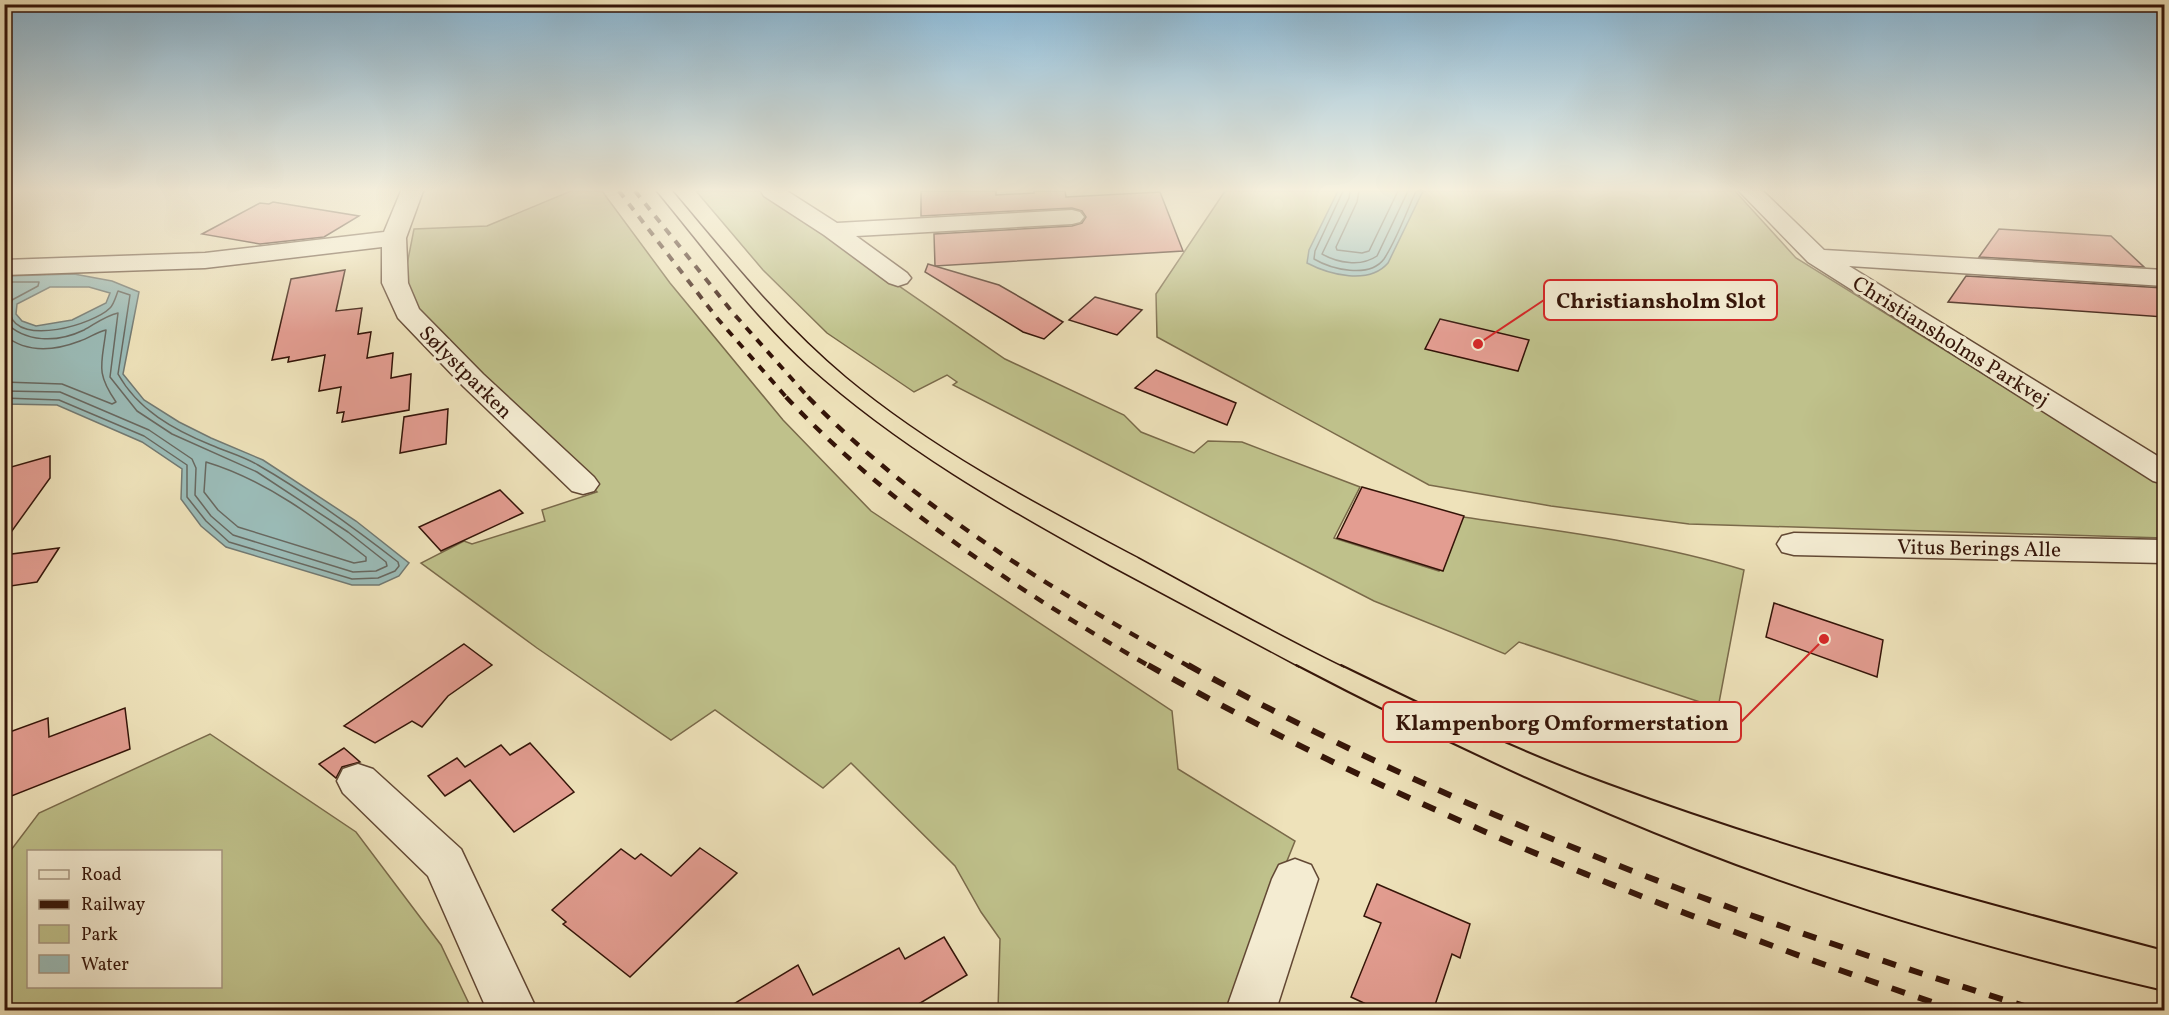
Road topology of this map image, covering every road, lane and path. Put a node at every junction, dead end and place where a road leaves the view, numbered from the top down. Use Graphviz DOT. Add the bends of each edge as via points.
graph roads {
  1 [pos="391,238"];
  2 [pos="394,238"];
  3 [pos="844,238"];
  4 [pos="1798,238"];
  5 [pos="1817,257"];
  6 [pos="4,268"];
  7 [pos="898,278"];
  8 [pos="2164,278"];
  9 [pos="2164,474"];
  10 [pos="582,484"];
  11 [pos="1794,544"];
  12 [pos="2164,552"];
  13 [pos="358,781"];
  14 [pos="1295,879"];
  15 [pos="512,1011"];
  16 [pos="1251,1011"];
  1 -- 6 [label="street" via="206,260"];
  2 -- 10 [label="street, Sølystparken" via="395,283 407,312"];
  3 -- 7 [label="street"];
  4 -- 5 [label="street, Christiansholms Parkvej"];
  5 -- 8 [label="street"];
  5 -- 9 [label="street, Christiansholms Parkvej"];
  11 -- 12 [label="street, Vitus Berings Alle"];
  13 -- 15 [label="street" via="445,863"];
  14 -- 16 [label="street"];
}
